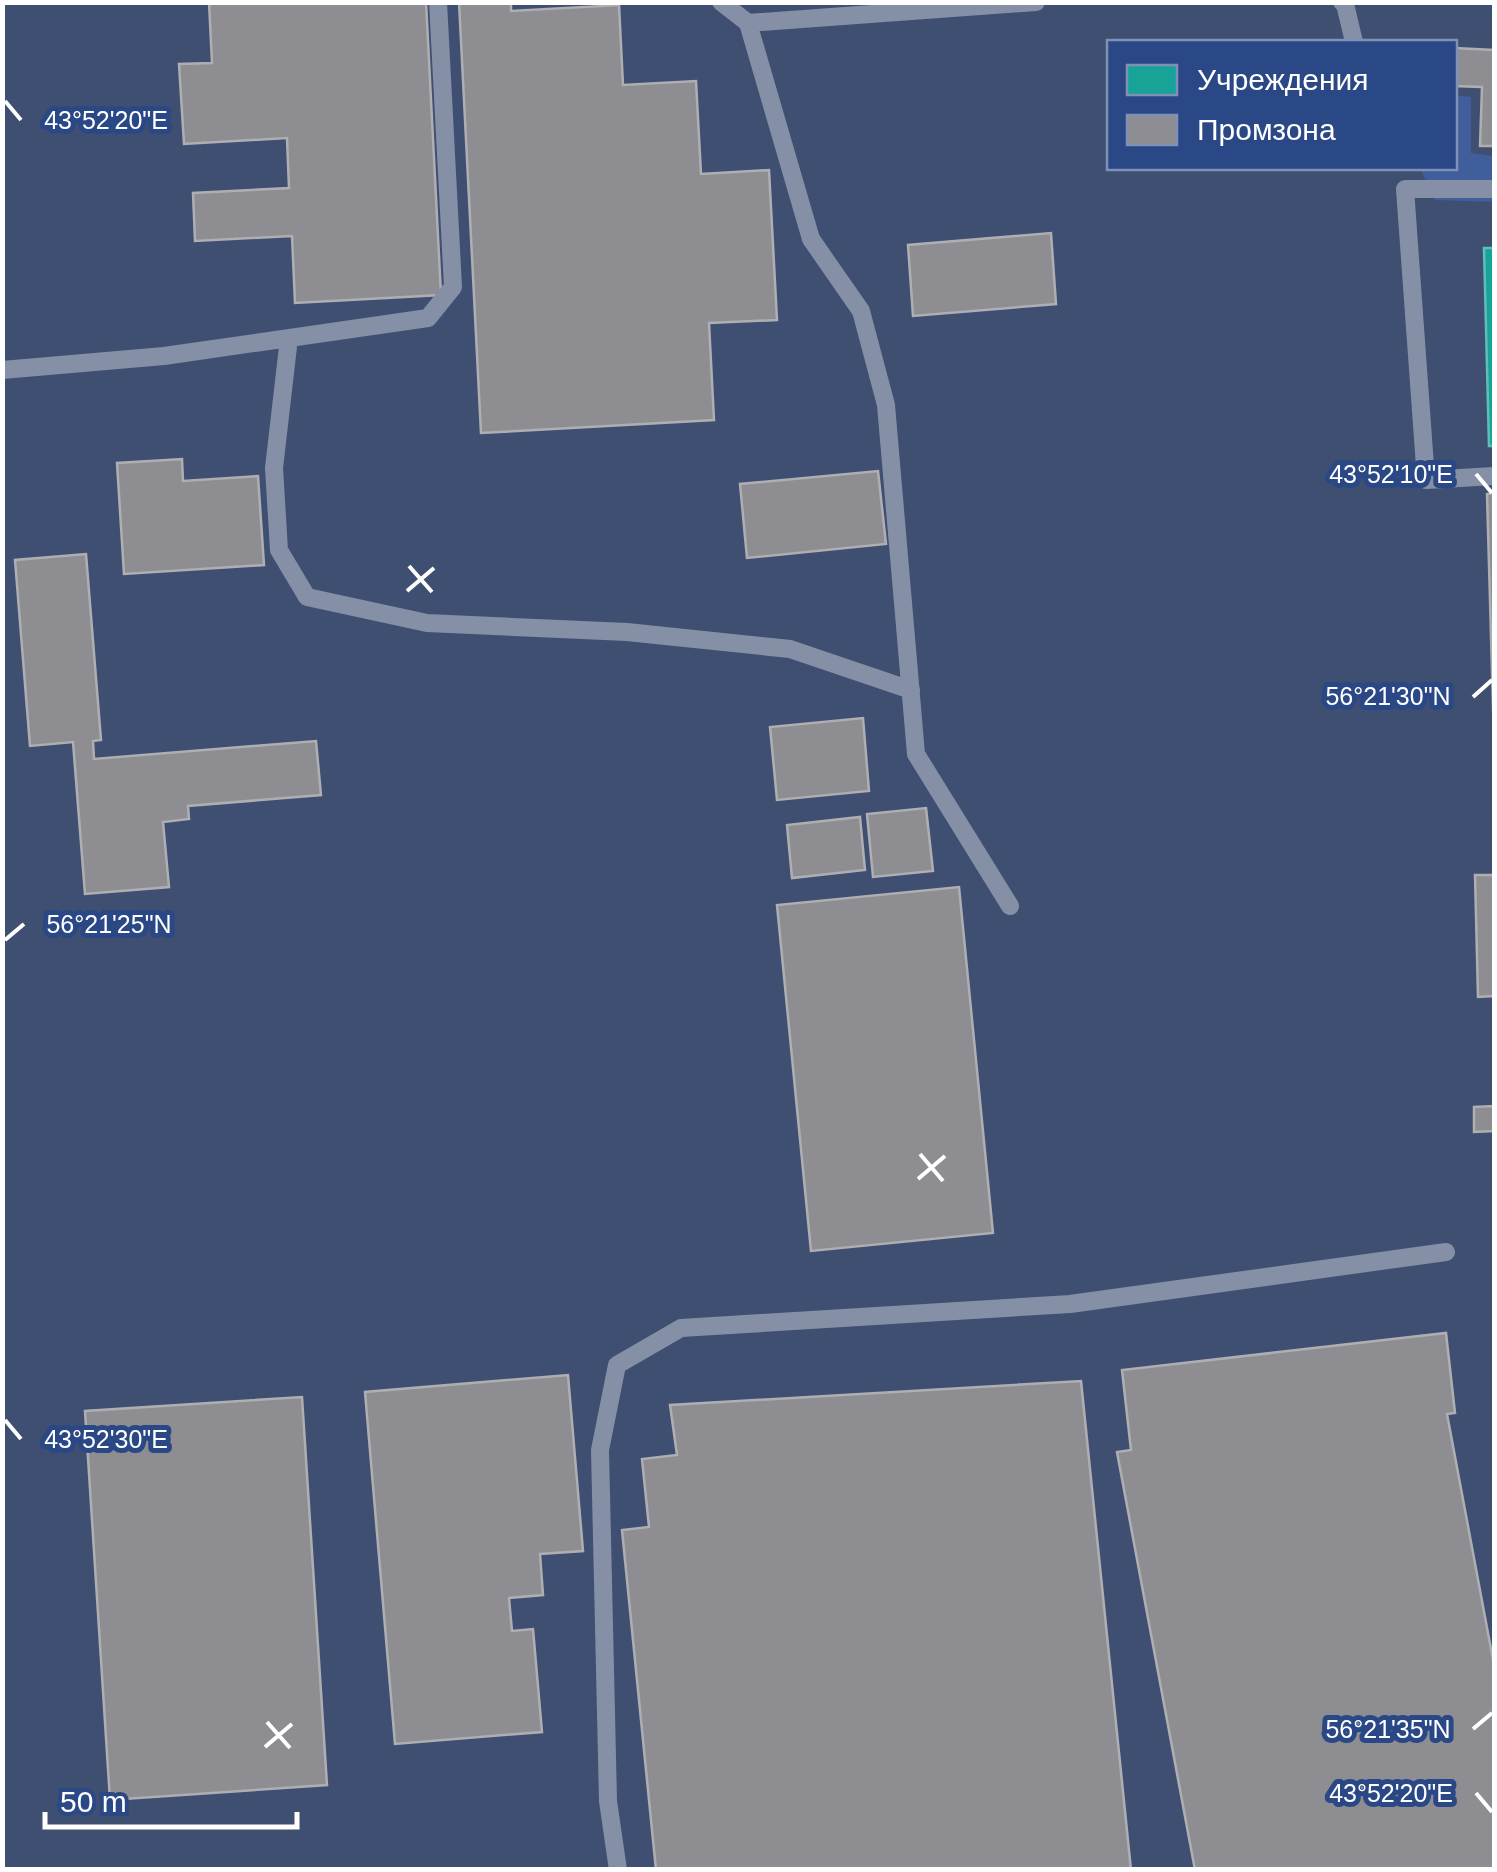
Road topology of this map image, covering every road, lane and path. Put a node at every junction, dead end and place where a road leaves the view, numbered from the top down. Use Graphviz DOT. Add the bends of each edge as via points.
graph roads {
  1 [pos="438,2"];
  2 [pos="720,2"];
  3 [pos="1036,2"];
  4 [pos="1342,2"];
  5 [pos="748,23"];
  6 [pos="1354,40"];
  7 [pos="1494,189"];
  8 [pos="289,338"];
  9 [pos="2,370"];
  10 [pos="1494,476"];
  11 [pos="911,690"];
  12 [pos="1010,906"];
  13 [pos="1446,1252"];
  14 [pos="618,1870"];
  1 -- 8 [label="lane" via="453,287 428,318"];
  2 -- 5 [label="lane"];
  3 -- 5 [label="lane"];
  4 -- 6 [label="lane"];
  5 -- 11 [label="lane" via="810,239 861,311 886,405"];
  7 -- 10 [label="lane" via="1405,189 1426,480"];
  8 -- 9 [label="lane"];
  8 -- 11 [label="lane" via="274,468 279,550 307,597 428,623 626,632 790,650"];
  11 -- 12 [label="lane" via="916,754"];
  13 -- 14 [label="lane" via="1070,1304 680,1328 618,1365 600,1450 608,1801"];
}
